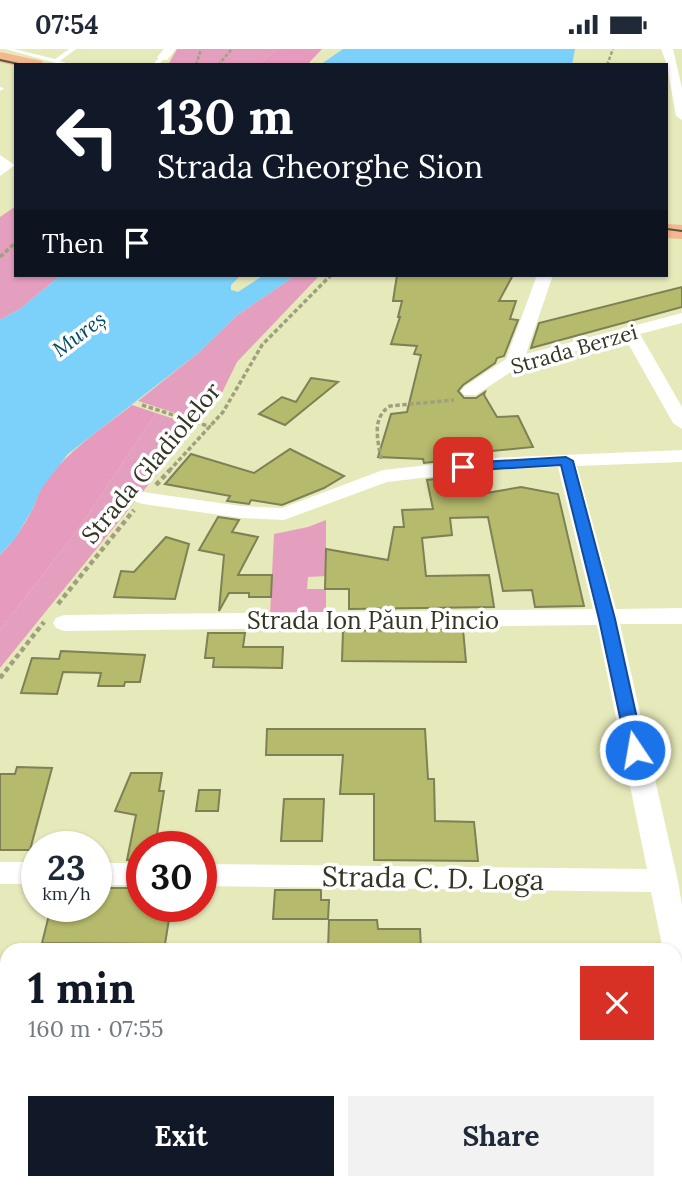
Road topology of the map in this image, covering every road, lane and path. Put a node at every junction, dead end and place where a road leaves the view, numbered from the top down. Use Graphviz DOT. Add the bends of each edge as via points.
graph roads {
  1 [pos="8,49"];
  2 [pos="73,49"];
  3 [pos="232,49"];
  4 [pos="667,49"];
  5 [pos="0,57"];
  6 [pos="56,61"];
  7 [pos="26,63"];
  8 [pos="63,63"];
  9 [pos="220,63"];
  10 [pos="682,115"];
  11 [pos="14,244"];
  12 [pos="0,257"];
  13 [pos="329,277"];
  14 [pos="544,277"];
  15 [pos="682,318"];
  16 [pos="631,333"];
  17 [pos="514,362"];
  18 [pos="470,391"];
  19 [pos="142,405"];
  20 [pos="682,423"];
  21 [pos="211,427"];
  22 [pos="682,456"];
  23 [pos="566,461"];
  24 [pos="383,476"];
  25 [pos="143,498"];
  26 [pos="682,616"];
  27 [pos="607,619"];
  28 [pos="64,623"];
  29 [pos="0,678"];
  30 [pos="0,873"];
  31 [pos="21,873"];
  32 [pos="217,875"];
  33 [pos="664,880"];
  34 [pos="676,943"];
  1 -- 5 [label="lane"];
  1 -- 6 [label="lane"];
  2 -- 6 [label="lane"];
  3 -- 9 [label="path"];
  4 -- 10 [label="street"];
  5 -- 7 [label="main road"];
  6 -- 8 [label="lane"];
  11 -- 12 [label="path"];
  13 -- 21 [label="path, Strada Gladiolelor" via="262,345"];
  14 -- 17 [label="street"];
  15 -- 16 [label="street, Strada Berzei"];
  16 -- 17 [label="street, Strada Berzei"];
  16 -- 20 [label="street"];
  17 -- 18 [label="street, Strada Berzei"];
  18 -- 24 [label="path" via="453,400 381,410 377,418"];
  19 -- 21 [label="path"];
  21 -- 25 [label="path, Strada Gladiolelor"];
  22 -- 23 [label="street"];
  23 -- 24 [label="street"];
  23 -- 27 [label="street"];
  24 -- 25 [label="street" via="284,514 217,510"];
  25 -- 29 [label="path, Strada Gladiolelor"];
  26 -- 27 [label="street, Strada Ion Păun Pincio"];
  27 -- 28 [label="street, Strada Ion Păun Pincio"];
  27 -- 33 [label="street"];
  30 -- 31 [label="street"];
  32 -- 33 [label="street, Strada C. D. Loga"];
  33 -- 34 [label="street"];
}
